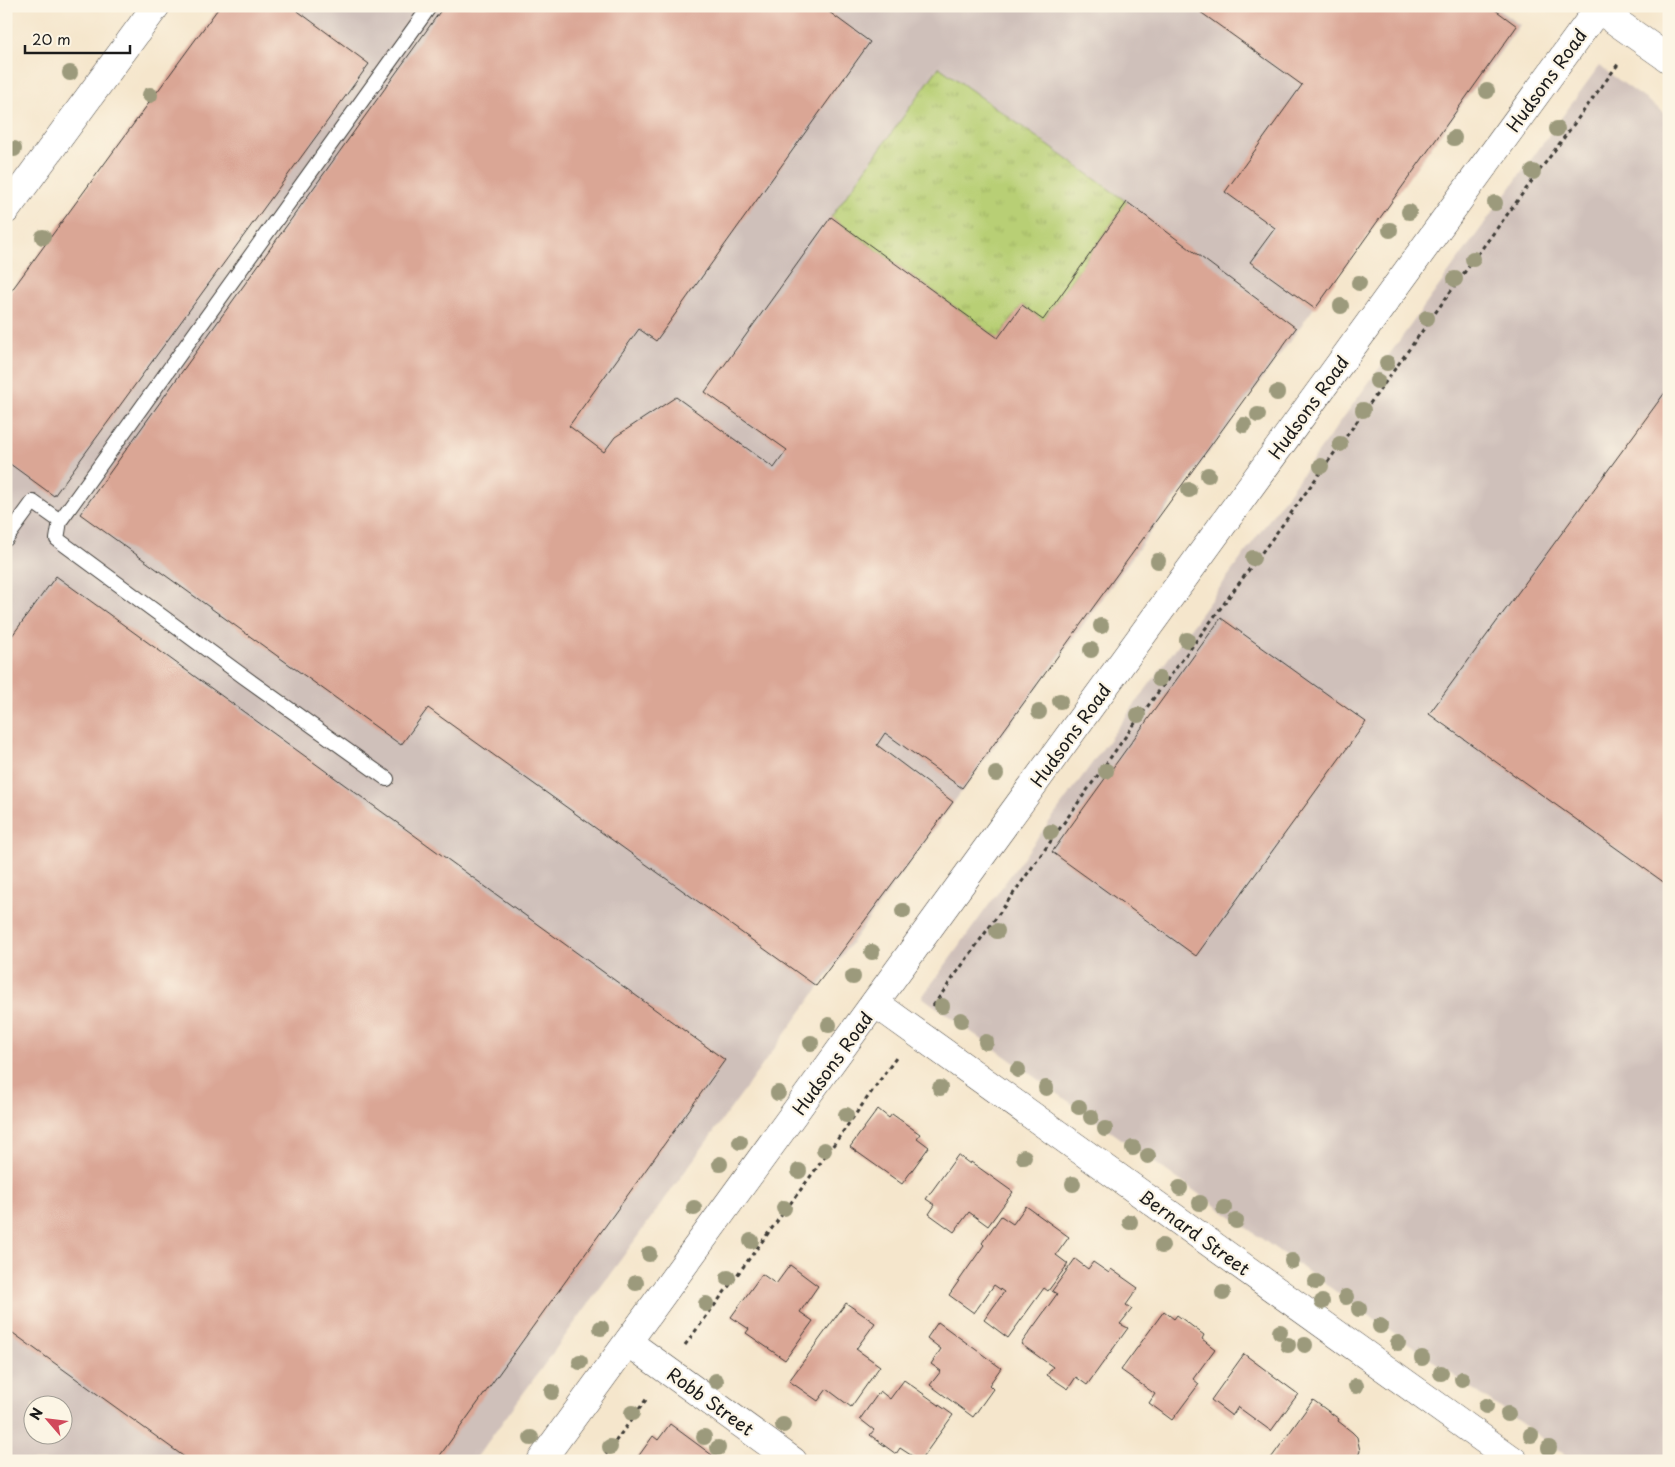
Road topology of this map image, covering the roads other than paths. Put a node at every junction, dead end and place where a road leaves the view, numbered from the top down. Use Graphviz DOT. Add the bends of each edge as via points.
graph roads {
  1 [pos="156,6"];
  2 [pos="430,6"];
  3 [pos="1596,8"];
  4 [pos="1669,59"];
  5 [pos="6,210"];
  6 [pos="60,521"];
  7 [pos="6,539"];
  8 [pos="387,778"];
  9 [pos="875,1003"];
  10 [pos="628,1342"];
  11 [pos="541,1461"];
  12 [pos="793,1461"];
  13 [pos="1514,1461"];
  1 -- 5 [label="street"];
  2 -- 6 [label="lane"];
  3 -- 4 [label="street"];
  3 -- 9 [label="street, Hudsons Road"];
  6 -- 7 [label="lane" via="33,502"];
  6 -- 8 [label="lane" via="57,540"];
  9 -- 10 [label="street, Hudsons Road"];
  9 -- 13 [label="street, Bernard Street"];
  10 -- 11 [label="street, Hudsons Road"];
  10 -- 12 [label="street, Robb Street"];
}
